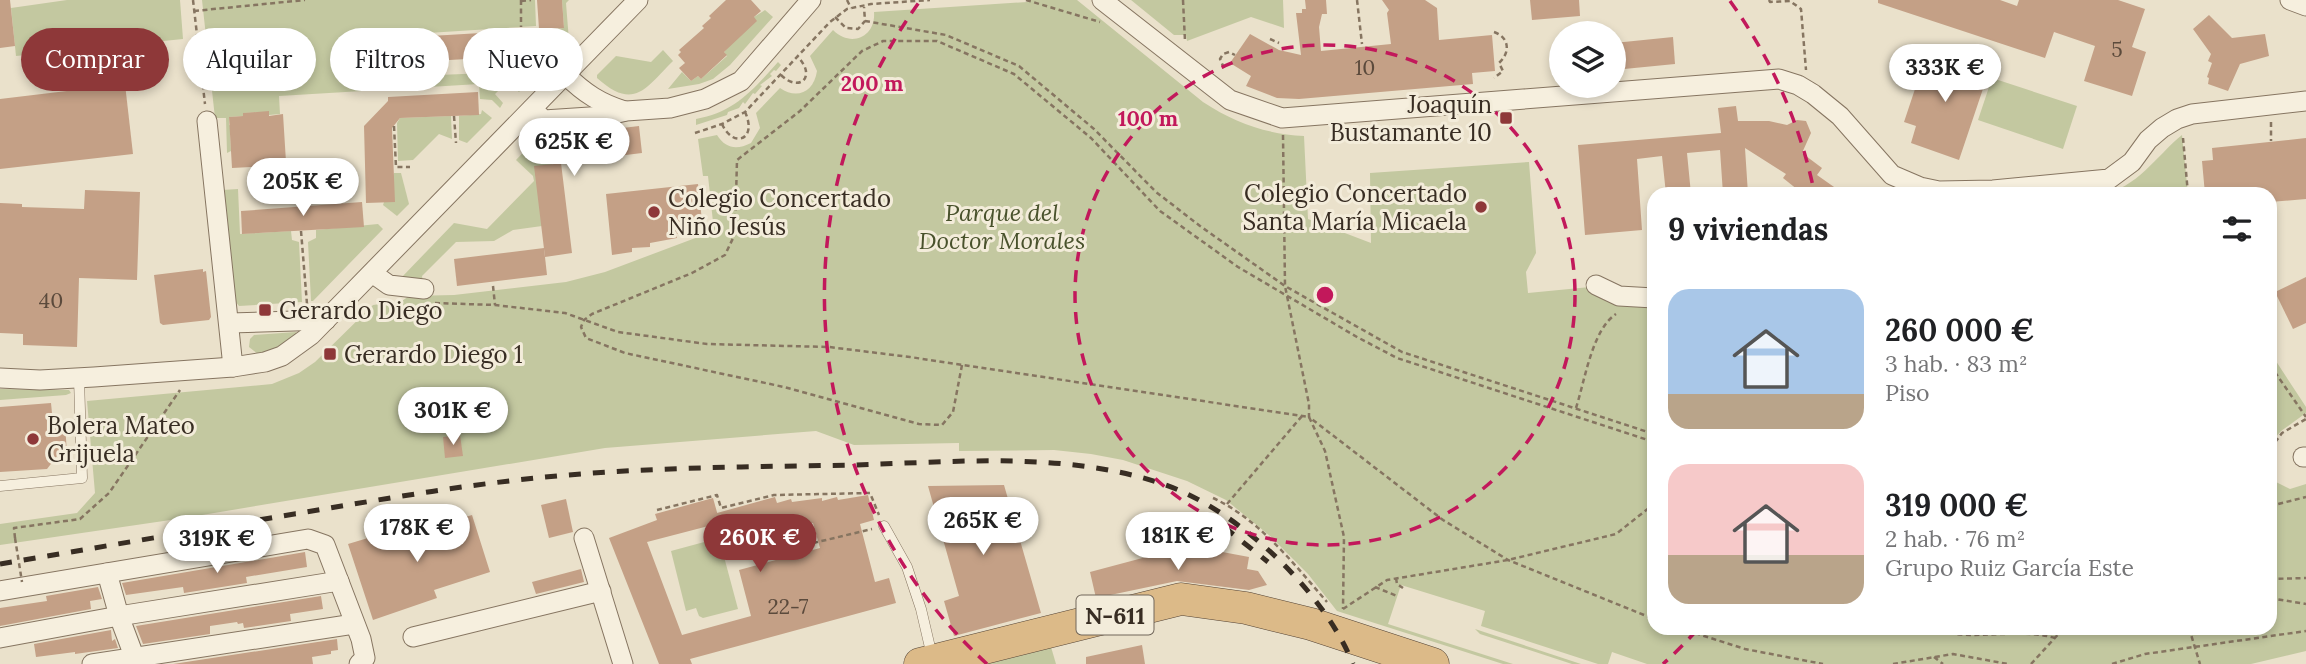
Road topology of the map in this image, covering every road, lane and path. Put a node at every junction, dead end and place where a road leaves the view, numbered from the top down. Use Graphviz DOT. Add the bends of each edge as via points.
graph roads {
  1 [pos="193,0"];
  2 [pos="305,0"];
  3 [pos="521,0"];
  4 [pos="531,0"];
  5 [pos="638,0"];
  6 [pos="811,0"];
  7 [pos="847,0"];
  8 [pos="930,0"];
  9 [pos="1026,0"];
  10 [pos="1102,0"];
  11 [pos="1183,0"];
  12 [pos="1357,0"];
  13 [pos="1769,0"];
  14 [pos="2290,0"];
  15 [pos="863,6"];
  16 [pos="2306,6"];
  17 [pos="851,8"];
  18 [pos="194,10"];
  19 [pos="835,18"];
  20 [pos="864,21"];
  21 [pos="1107,24"];
  22 [pos="521,27"];
  23 [pos="1494,32"];
  24 [pos="1269,39"];
  25 [pos="1185,41"];
  26 [pos="1279,43"];
  27 [pos="1362,44"];
  28 [pos="1235,55"];
  29 [pos="583,57"];
  30 [pos="798,57"];
  31 [pos="1224,68"];
  32 [pos="1806,72"];
  33 [pos="781,75"];
  34 [pos="1494,78"];
  35 [pos="550,91"];
  36 [pos="583,91"];
  37 [pos="2306,102"];
  38 [pos="532,109"];
  39 [pos="626,111"];
  40 [pos="745,112"];
  41 [pos="454,116"];
  42 [pos="2271,119"];
  43 [pos="207,121"];
  44 [pos="722,124"];
  45 [pos="394,126"];
  46 [pos="695,132"];
  47 [pos="1282,132"];
  48 [pos="2183,132"];
  49 [pos="2271,141"];
  50 [pos="456,143"];
  51 [pos="410,167"];
  52 [pos="1920,187"];
  53 [pos="2036,187"];
  54 [pos="2187,187"];
  55 [pos="301,231"];
  56 [pos="372,274"];
  57 [pos="1596,285"];
  58 [pos="493,286"];
  59 [pos="1286,286"];
  60 [pos="424,295"];
  61 [pos="1288,296"];
  62 [pos="1647,298"];
  63 [pos="307,304"];
  64 [pos="495,305"];
  65 [pos="1627,312"];
  66 [pos="326,320"];
  67 [pos="584,320"];
  68 [pos="230,324"];
  69 [pos="962,365"];
  70 [pos="233,367"];
  71 [pos="2277,375"];
  72 [pos="0,378"];
  73 [pos="79,378"];
  74 [pos="180,390"];
  75 [pos="1576,408"];
  76 [pos="1302,416"];
  77 [pos="1309,417"];
  78 [pos="2306,418"];
  79 [pos="1647,431"];
  80 [pos="1647,440"];
  81 [pos="2277,440"];
  82 [pos="0,486"];
  83 [pos="2306,497"];
  84 [pos="1213,498"];
  85 [pos="1227,504"];
  86 [pos="2277,504"];
  87 [pos="1647,509"];
  88 [pos="657,510"];
  89 [pos="884,526"];
  90 [pos="584,537"];
  91 [pos="723,554"];
  92 [pos="1508,560"];
  93 [pos="107,573"];
  94 [pos="1396,578"];
  95 [pos="2306,578"];
  96 [pos="2277,579"];
  97 [pos="338,581"];
  98 [pos="22,582"];
  99 [pos="1375,587"];
  100 [pos="1403,588"];
  101 [pos="0,591"];
  102 [pos="601,591"];
  103 [pos="1397,596"];
  104 [pos="2277,599"];
  105 [pos="2306,604"];
  106 [pos="1343,609"];
  107 [pos="119,616"];
  108 [pos="1647,616"];
  109 [pos="1328,617"];
  110 [pos="354,624"];
  111 [pos="2306,631"];
  112 [pos="1701,635"];
  113 [pos="1965,635"];
  114 [pos="2004,635"];
  115 [pos="2039,635"];
  116 [pos="2057,635"];
  117 [pos="2191,635"];
  118 [pos="2276,635"];
  119 [pos="2277,635"];
  120 [pos="413,637"];
  121 [pos="0,638"];
  122 [pos="2054,638"];
  123 [pos="2195,646"];
  124 [pos="928,656"];
  125 [pos="1934,657"];
  126 [pos="135,660"];
  127 [pos="92,664"];
  128 [pos="359,664"];
  129 [pos="623,664"];
  130 [pos="1433,664"];
  131 [pos="1823,664"];
  132 [pos="1893,664"];
  133 [pos="1943,664"];
  134 [pos="2008,664"];
  135 [pos="2031,664"];
  136 [pos="2112,664"];
  137 [pos="2200,664"];
  1 -- 18 [label="path"];
  2 -- 18 [label="path"];
  3 -- 4 [label="path"];
  3 -- 22 [label="path"];
  5 -- 29 [label="street"];
  6 -- 39 [label="street" via="741,81 705,99 670,108"];
  7 -- 17 [label="path"];
  8 -- 15 [label="path"];
  9 -- 21 [label="path"];
  10 -- 52 [label="street" via="1230,100 1282,118 1779,79 1813,94 1840,116 1892,175"];
  11 -- 25 [label="path"];
  12 -- 27 [label="path"];
  13 -- 32 [label="path" via="1790,1 1801,9"];
  14 -- 16 [label="street"];
  15 -- 17 [label="path"];
  15 -- 20 [label="path"];
  17 -- 19 [label="path"];
  18 -- 43 [label="path"];
  19 -- 20 [label="path" via="851,30"];
  19 -- 30 [label="path"];
  20 -- 59 [label="path" via="946,35 1019,66 1094,129 1156,192"];
  23 -- 34 [label="path" via="1505,39 1508,53 1499,62 1503,71"];
  24 -- 26 [label="path"];
  28 -- 31 [label="path" via="1223,54"];
  30 -- 33 [label="path"];
  30 -- 33 [label="path" via="807,70 803,81 788,82"];
  33 -- 40 [label="path"];
  35 -- 38 [label="street"];
  36 -- 39 [label="street" via="605,105"];
  37 -- 53 [label="street" via="2192,114 2155,134 2132,162 2109,179"];
  38 -- 39 [label="street" via="544,120"];
  38 -- 56 [label="street"];
  40 -- 44 [label="path"];
  40 -- 44 [label="path" via="750,130 742,139 732,138"];
  41 -- 50 [label="path"];
  42 -- 49 [label="path"];
  43 -- 68 [label="street"];
  44 -- 46 [label="path"];
  45 -- 51 [label="path" via="395,167"];
  47 -- 59 [label="path"];
  48 -- 54 [label="path"];
  55 -- 63 [label="path"];
  56 -- 60 [label="street" via="389,285"];
  56 -- 66 [label="street"];
  57 -- 62 [label="street" via="1619,296"];
  58 -- 64 [label="path"];
  59 -- 61 [label="path"];
  59 -- 75 [label="path" via="1402,352"];
  60 -- 64 [label="path" via="438,304"];
  61 -- 67 [label="path" via="1237,267 1160,211 1091,138 1014,74 937,41 903,39 883,41 862,51 800,111 737,160 735,234 725,255"];
  61 -- 77 [label="path"];
  61 -- 80 [label="path" via="1397,358"];
  64 -- 67 [label="path" via="565,313"];
  65 -- 75 [label="path" via="1615,314 1598,335"];
  66 -- 68 [label="street"];
  66 -- 70 [label="street" via="282,356"];
  67 -- 69 [label="path" via="618,332 693,342 829,346"];
  67 -- 69 [label="path" via="581,327 586,338 625,353 784,387 919,424 942,425 953,412"];
  68 -- 70 [label="street"];
  69 -- 76 [label="path"];
  70 -- 73 [label="street"];
  71 -- 78 [label="path"];
  72 -- 73 [label="street"];
  73 -- 82 [label="lane" via="82,478"];
  74 -- 98 [label="path, bridge" via="109,493 80,519 14,528"];
  75 -- 79 [label="path"];
  76 -- 77 [label="path"];
  76 -- 85 [label="path"];
  77 -- 92 [label="path" via="1443,520"];
  77 -- 106 [label="path" via="1325,451 1337,496 1344,537"];
  78 -- 81 [label="path"];
  83 -- 86 [label="path"];
  84 -- 85 [label="path"];
  85 -- 109 [label="path" via="1284,552"];
  87 -- 92 [label="path" via="1616,534"];
  88 -- 89 [label="path" via="717,495 721,508 774,495 870,493"];
  89 -- 91 [label="path" via="784,550 782,540"];
  89 -- 124 [label="lane" via="907,567 921,609"];
  90 -- 102 [label="street"];
  92 -- 94 [label="path"];
  92 -- 108 [label="path"];
  93 -- 97 [label="street" via="308,540 325,545"];
  93 -- 101 [label="street"];
  93 -- 107 [label="street"];
  94 -- 99 [label="path"];
  94 -- 100 [label="path"];
  95 -- 96 [label="path"];
  97 -- 107 [label="street"];
  97 -- 110 [label="street"];
  99 -- 103 [label="path"];
  99 -- 106 [label="path"];
  102 -- 120 [label="street"];
  102 -- 129 [label="street"];
  104 -- 105 [label="path"];
  106 -- 109 [label="path"];
  107 -- 121 [label="street"];
  107 -- 126 [label="street"];
  109 -- 124 [label="highway, N-611" via="1181,600"];
  109 -- 130 [label="highway, N-611"];
  110 -- 126 [label="street"];
  110 -- 128 [label="street" via="365,658"];
  111 -- 119 [label="path"];
  112 -- 131 [label="path"];
  113 -- 114 [label="path"];
  115 -- 122 [label="path"];
  116 -- 122 [label="path"];
  117 -- 123 [label="path"];
  118 -- 123 [label="path"];
  122 -- 135 [label="path"];
  123 -- 136 [label="path"];
  123 -- 137 [label="path"];
  125 -- 132 [label="path"];
  125 -- 133 [label="path"];
  125 -- 134 [label="path" via="1953,654"];
  126 -- 127 [label="street"];
}
